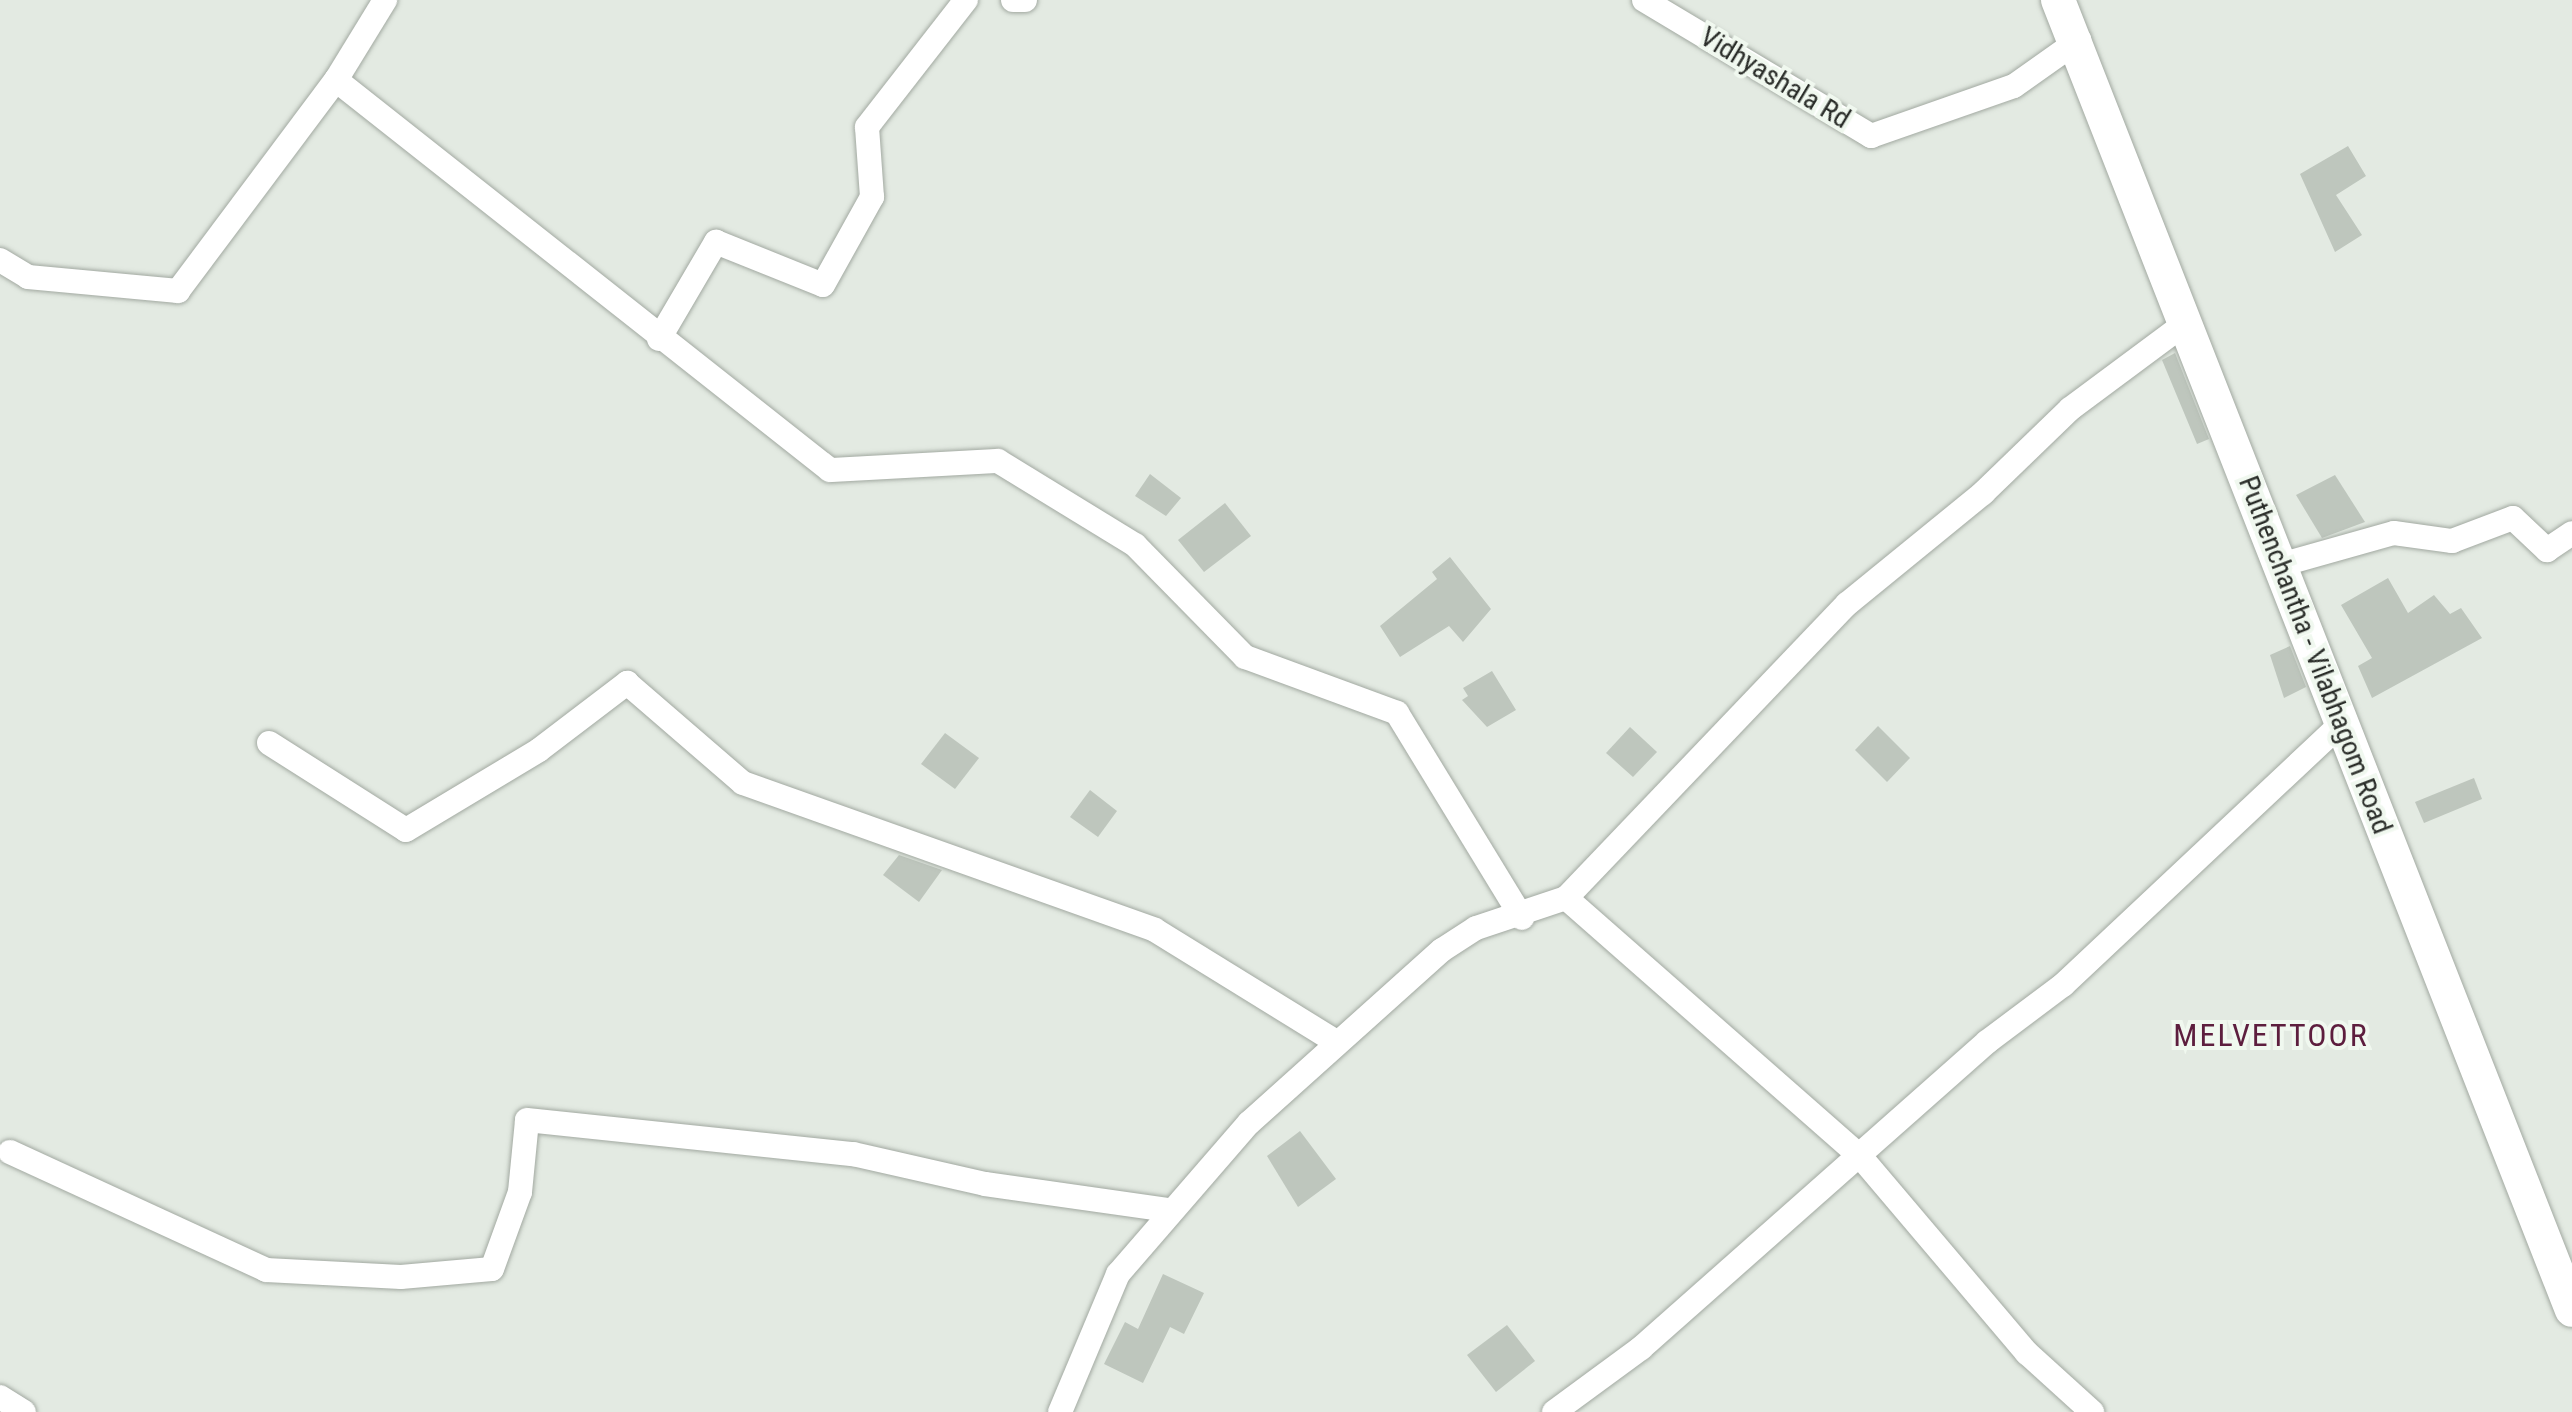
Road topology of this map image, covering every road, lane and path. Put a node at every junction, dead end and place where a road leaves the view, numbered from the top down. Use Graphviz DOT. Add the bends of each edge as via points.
graph roads {
  1 [pos="385,0"];
  2 [pos="966,0"];
  3 [pos="1013,0"];
  4 [pos="1025,0"];
  5 [pos="1644,0"];
  6 [pos="2058,0"];
  7 [pos="2079,40"];
  8 [pos="336,80"];
  9 [pos="0,260"];
  10 [pos="2186,323"];
  11 [pos="659,339"];
  12 [pos="2572,533"];
  13 [pos="2280,565"];
  14 [pos="2342,723"];
  15 [pos="269,743"];
  16 [pos="1566,898"];
  17 [pos="1522,918"];
  18 [pos="1336,1042"];
  19 [pos="10,1152"];
  20 [pos="1859,1155"];
  21 [pos="1167,1210"];
  22 [pos="2572,1310"];
  23 [pos="0,1397"];
  24 [pos="24,1412"];
  25 [pos="1060,1412"];
  26 [pos="1554,1412"];
  27 [pos="2092,1412"];
  1 -- 8 [label="street"];
  2 -- 11 [label="street" via="867,127 872,197 823,285 716,242"];
  3 -- 4 [label="street"];
  5 -- 7 [label="street, Vidhyashala Rd" via="1871,136 2014,86"];
  6 -- 7 [label="main road, Puthenchantha - Vilabhagom Road"];
  7 -- 10 [label="main road, Puthenchantha - Vilabhagom Road"];
  8 -- 9 [label="street" via="178,291 28,277"];
  8 -- 11 [label="street"];
  10 -- 13 [label="main road, Puthenchantha - Vilabhagom Road"];
  10 -- 16 [label="street" via="2070,409 1983,493 1847,604"];
  11 -- 17 [label="street" via="830,470 998,461 1135,545 1245,657 1397,713"];
  12 -- 13 [label="street" via="2547,550 2513,518 2452,541 2394,533"];
  13 -- 14 [label="main road, Puthenchantha - Vilabhagom Road"];
  14 -- 20 [label="street" via="2063,985"];
  14 -- 22 [label="main road, Puthenchantha - Vilabhagom Road"];
  15 -- 18 [label="street" via="406,830 539,750 627,683 743,783 1155,930"];
  16 -- 17 [label="street"];
  16 -- 20 [label="street"];
  17 -- 18 [label="street" via="1465,935"];
  18 -- 21 [label="street"];
  19 -- 21 [label="street" via="266,1270 356,1275 492,1269 520,1192 527,1120 853,1154 985,1184"];
  20 -- 26 [label="street" via="1641,1348"];
  20 -- 27 [label="street" via="2027,1353"];
  21 -- 25 [label="street" via="1118,1274"];
  23 -- 24 [label="street"];
}
